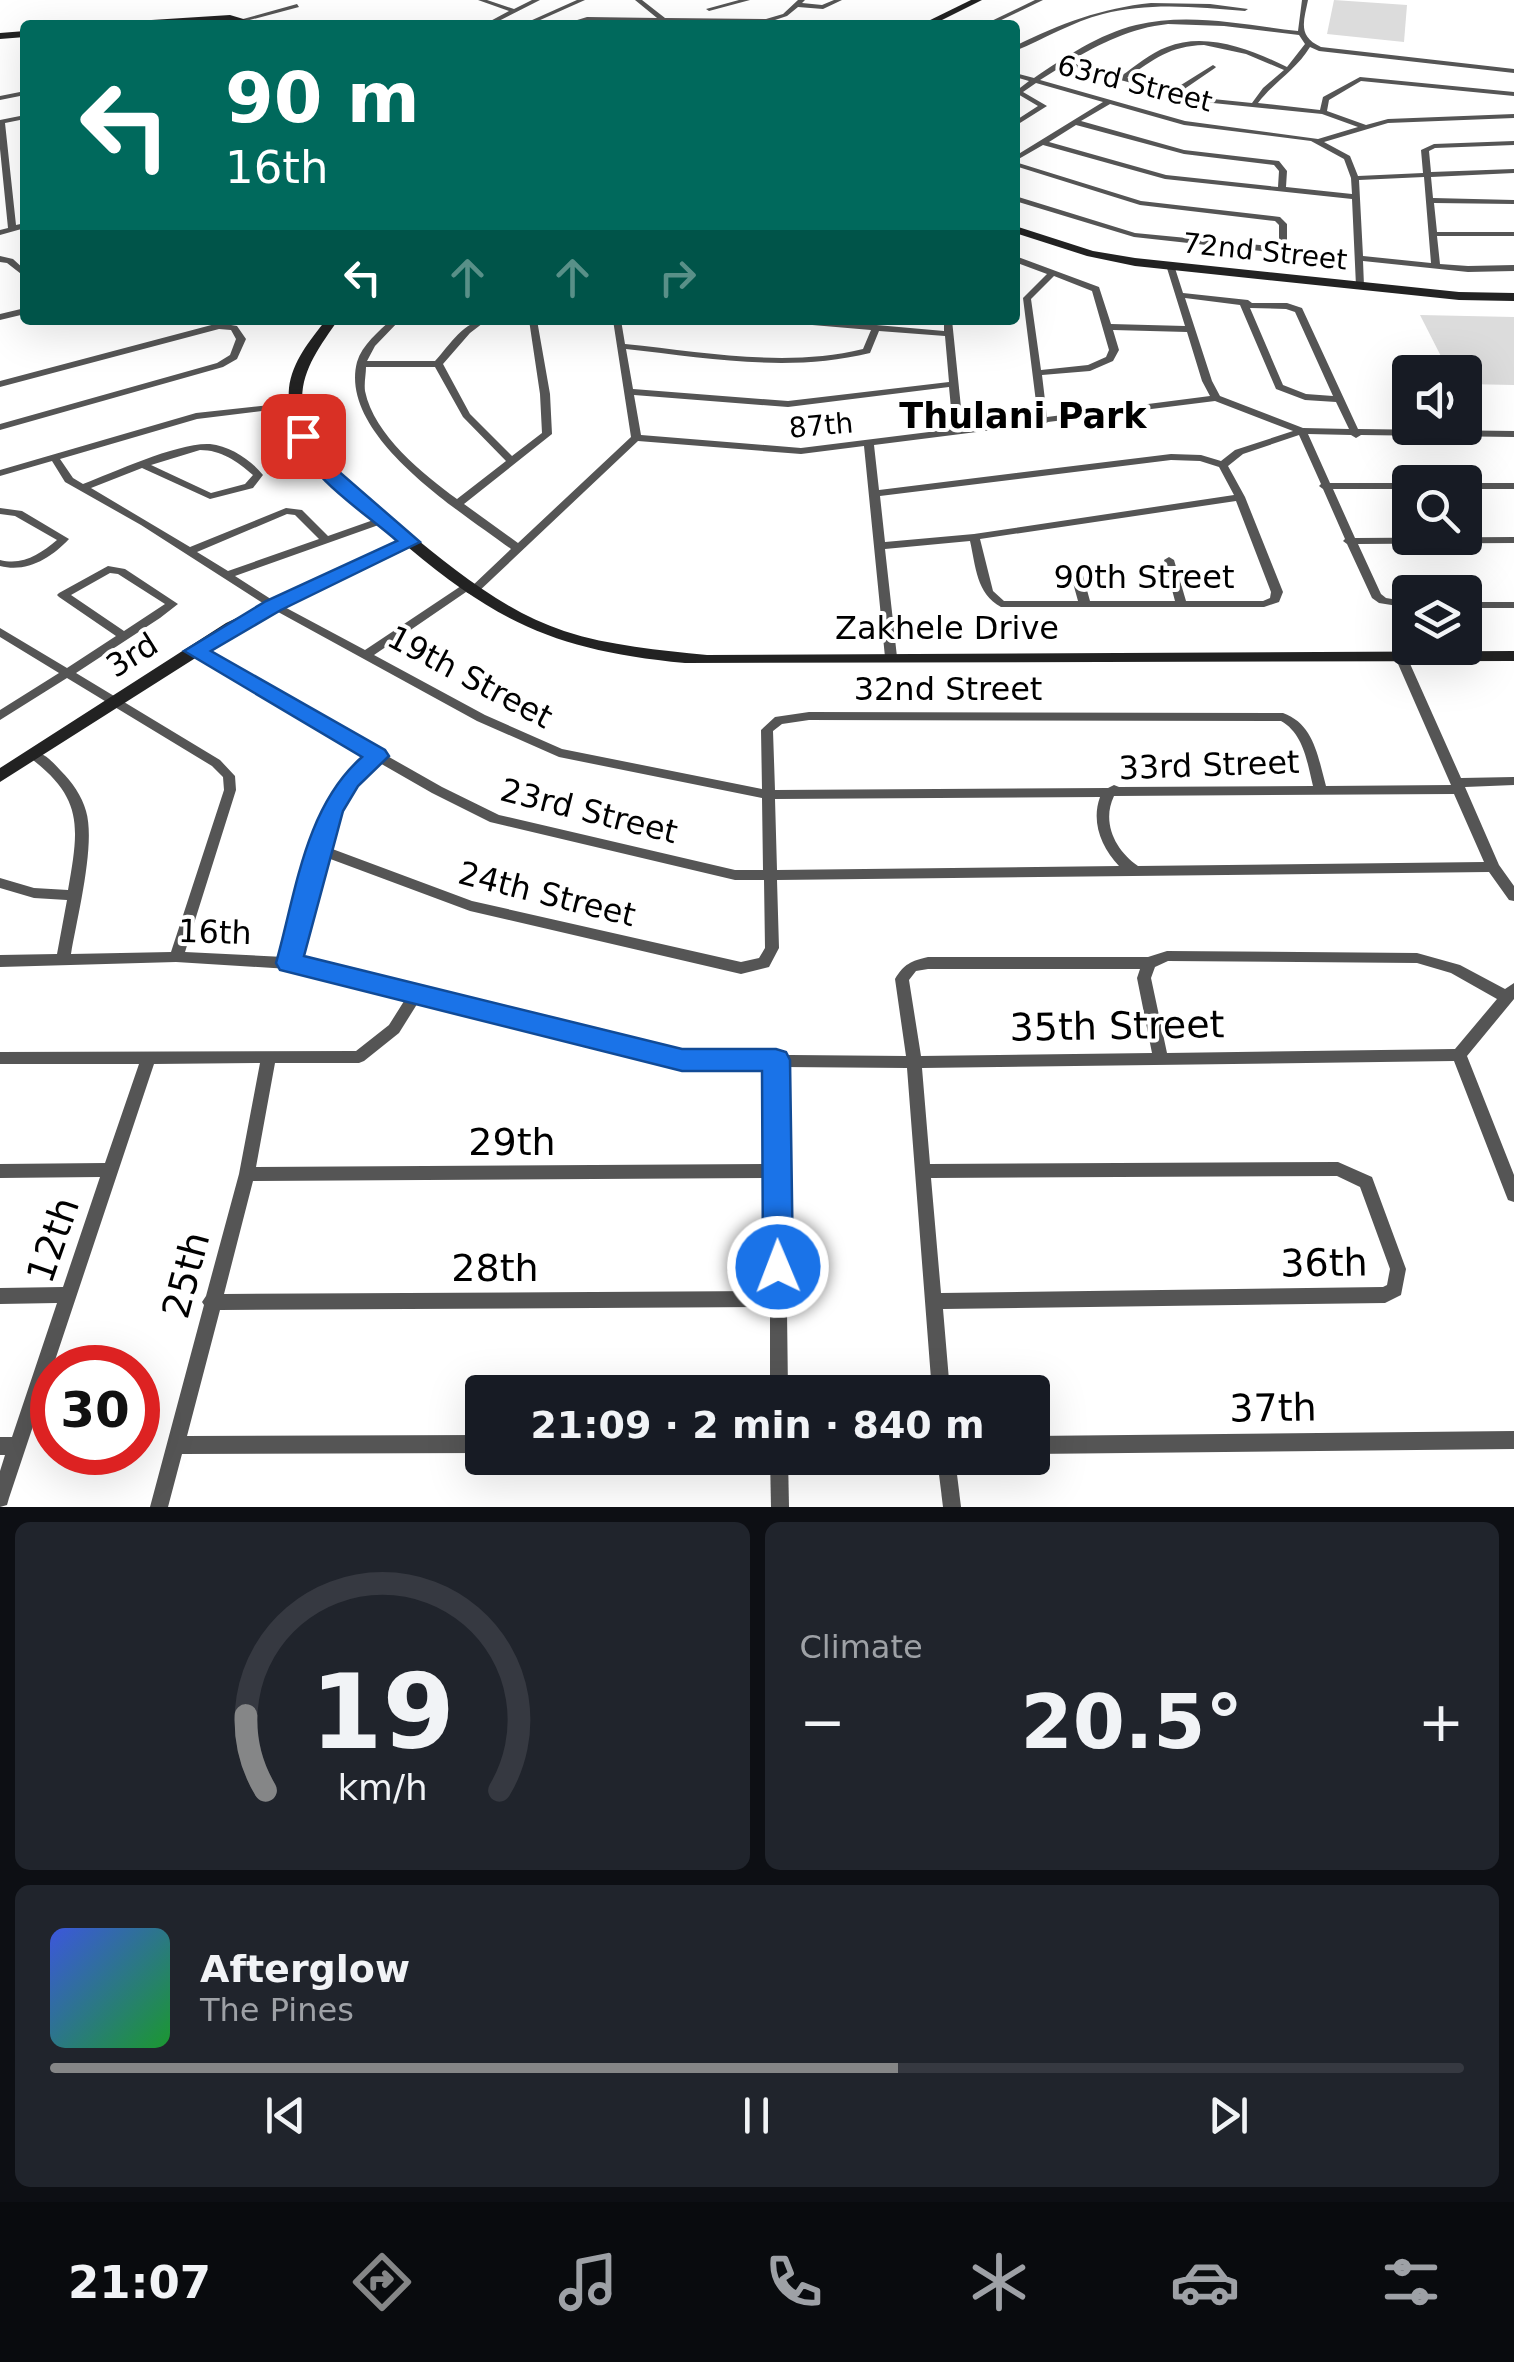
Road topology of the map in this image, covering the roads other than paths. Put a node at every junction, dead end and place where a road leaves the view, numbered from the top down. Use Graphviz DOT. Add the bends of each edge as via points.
graph roads {
  1 [pos="481,0"];
  2 [pos="537,0"];
  3 [pos="560,0"];
  4 [pos="582,0"];
  5 [pos="638,0"];
  6 [pos="698,0"];
  7 [pos="747,0"];
  8 [pos="839,0"];
  9 [pos="978,0"];
  10 [pos="1040,0"];
  11 [pos="1304,0"];
  12 [pos="800,2"];
  13 [pos="572,4"];
  14 [pos="1246,4"];
  15 [pos="297,6"];
  16 [pos="709,9"];
  17 [pos="511,10"];
  18 [pos="246,19"];
  19 [pos="228,20"];
  20 [pos="494,20"];
  21 [pos="535,20"];
  22 [pos="583,20"];
  23 [pos="664,20"];
  24 [pos="719,20"];
  25 [pos="773,20"];
  26 [pos="936,20"];
  27 [pos="997,20"];
  28 [pos="1242,27"];
  29 [pos="1299,33"];
  30 [pos="1308,45"];
  31 [pos="1020,46"];
  32 [pos="1065,64"];
  33 [pos="1213,67"];
  34 [pos="1289,70"];
  35 [pos="1514,71"];
  36 [pos="1020,76"];
  37 [pos="1122,78"];
  38 [pos="1034,80"];
  39 [pos="1020,92"];
  40 [pos="1174,92"];
  41 [pos="1514,94"];
  42 [pos="1020,95"];
  43 [pos="1108,102"];
  44 [pos="1253,106"];
  45 [pos="1410,106"];
  46 [pos="1474,108"];
  47 [pos="1324,112"];
  48 [pos="1514,116"];
  49 [pos="1482,118"];
  50 [pos="1421,120"];
  51 [pos="1020,121"];
  52 [pos="0,122"];
  53 [pos="1075,122"];
  54 [pos="1364,128"];
  55 [pos="1319,141"];
  56 [pos="1042,142"];
  57 [pos="1514,143"];
  58 [pos="1020,158"];
  59 [pos="1020,164"];
  60 [pos="1514,171"];
  61 [pos="1426,174"];
  62 [pos="1355,178"];
  63 [pos="1282,190"];
  64 [pos="1356,197"];
  65 [pos="1020,200"];
  66 [pos="1428,200"];
  67 [pos="1514,202"];
  68 [pos="20,227"];
  69 [pos="12,229"];
  70 [pos="1020,231"];
  71 [pos="0,233"];
  72 [pos="1435,234"];
  73 [pos="1514,234"];
  74 [pos="1359,258"];
  75 [pos="1020,261"];
  76 [pos="1170,265"];
  77 [pos="1436,266"];
  78 [pos="1514,268"];
  79 [pos="1054,272"];
  80 [pos="1360,286"];
  81 [pos="1179,295"];
  82 [pos="1514,297"];
  83 [pos="1248,302"];
  84 [pos="215,325"];
  85 [pos="227,325"];
  86 [pos="328,325"];
  87 [pos="391,325"];
  88 [pos="474,325"];
  89 [pos="534,325"];
  90 [pos="618,325"];
  91 [pos="843,325"];
  92 [pos="948,325"];
  93 [pos="1108,327"];
  94 [pos="876,328"];
  95 [pos="1189,329"];
  96 [pos="949,334"];
  97 [pos="621,346"];
  98 [pos="362,364"];
  99 [pos="438,364"];
  100 [pos="1037,374"];
  101 [pos="0,384"];
  102 [pos="952,384"];
  103 [pos="630,392"];
  104 [pos="1216,398"];
  105 [pos="1338,399"];
  106 [pos="294,404"];
  107 [pos="1043,422"];
  108 [pos="0,427"];
  109 [pos="1302,430"];
  110 [pos="958,431"];
  111 [pos="1356,434"];
  112 [pos="1514,434"];
  113 [pos="636,438"];
  114 [pos="869,444"];
  115 [pos="54,457"];
  116 [pos="512,462"];
  117 [pos="144,466"];
  118 [pos="1222,466"];
  119 [pos="0,473"];
  120 [pos="1324,486"];
  121 [pos="1392,486"];
  122 [pos="1482,486"];
  123 [pos="1514,486"];
  124 [pos="82,488"];
  125 [pos="876,493"];
  126 [pos="1240,497"];
  127 [pos="459,503"];
  128 [pos="0,511"];
  129 [pos="383,520"];
  130 [pos="974,537"];
  131 [pos="324,538"];
  132 [pos="1514,540"];
  133 [pos="1348,541"];
  134 [pos="410,542"];
  135 [pos="881,546"];
  136 [pos="517,548"];
  137 [pos="190,551"];
  138 [pos="1169,560"];
  139 [pos="0,563"];
  140 [pos="1076,572"];
  141 [pos="226,574"];
  142 [pos="468,590"];
  143 [pos="1392,602"];
  144 [pos="1181,603"];
  145 [pos="1085,604"];
  146 [pos="1514,604"];
  147 [pos="273,605"];
  148 [pos="1482,605"];
  149 [pos="0,632"];
  150 [pos="123,636"];
  151 [pos="195,651"];
  152 [pos="367,654"];
  153 [pos="891,656"];
  154 [pos="1482,656"];
  155 [pos="1514,656"];
  156 [pos="1392,657"];
  157 [pos="1405,665"];
  158 [pos="67,673"];
  159 [pos="112,703"];
  160 [pos="0,715"];
  161 [pos="33,754"];
  162 [pos="377,756"];
  163 [pos="0,776"];
  164 [pos="1514,781"];
  165 [pos="1459,786"];
  166 [pos="1320,788"];
  167 [pos="1114,789"];
  168 [pos="767,795"];
  169 [pos="320,850"];
  170 [pos="1493,868"];
  171 [pos="1136,869"];
  172 [pos="772,877"];
  173 [pos="0,883"];
  174 [pos="72,896"];
  175 [pos="1514,896"];
  176 [pos="176,957"];
  177 [pos="0,961"];
  178 [pos="63,961"];
  179 [pos="764,962"];
  180 [pos="289,963"];
  181 [pos="1149,963"];
  182 [pos="1510,993"];
  183 [pos="416,994"];
  184 [pos="1459,1055"];
  185 [pos="0,1058"];
  186 [pos="1161,1058"];
  187 [pos="268,1059"];
  188 [pos="148,1060"];
  189 [pos="776,1060"];
  190 [pos="914,1062"];
  191 [pos="112,1170"];
  192 [pos="0,1171"];
  193 [pos="923,1171"];
  194 [pos="776,1172"];
  195 [pos="247,1174"];
  196 [pos="1514,1195"];
  197 [pos="68,1295"];
  198 [pos="0,1296"];
  199 [pos="778,1299"];
  200 [pos="934,1301"];
  201 [pos="211,1302"];
  202 [pos="779,1375"];
  203 [pos="940,1375"];
  204 [pos="1514,1440"];
  205 [pos="465,1444"];
  206 [pos="175,1445"];
  207 [pos="1050,1445"];
  208 [pos="9,1446"];
  209 [pos="779,1475"];
  210 [pos="948,1475"];
  211 [pos="0,1498"];
  212 [pos="159,1507"];
  213 [pos="780,1507"];
  214 [pos="952,1507"];
  1 -- 17 [label="street"];
  2 -- 17 [label="street"];
  3 -- 13 [label="street"];
  4 -- 13 [label="street"];
  5 -- 23 [label="street"];
  6 -- 16 [label="street"];
  7 -- 16 [label="street"];
  8 -- 12 [label="street" via="822,7"];
  9 -- 26 [label="street"];
  10 -- 27 [label="street"];
  11 -- 29 [label="street"];
  12 -- 25 [label="street"];
  13 -- 21 [label="street"];
  14 -- 28 [label="street"];
  14 -- 31 [label="street" via="1122,5 1070,20"];
  15 -- 18 [label="street"];
  16 -- 24 [label="street"];
  17 -- 20 [label="street"];
  18 -- 19 [label="street"];
  22 -- 23 [label="street"];
  28 -- 29 [label="street"];
  28 -- 32 [label="street" via="1147,24"];
  29 -- 30 [label="street"];
  30 -- 34 [label="street"];
  30 -- 35 [label="street"];
  32 -- 37 [label="street"];
  32 -- 38 [label="street"];
  33 -- 40 [label="street"];
  34 -- 37 [label="street" via="1240,48 1182,45"];
  34 -- 44 [label="street"];
  36 -- 38 [label="street, 63rd Street"];
  37 -- 40 [label="street"];
  38 -- 39 [label="street"];
  38 -- 43 [label="street, 63rd Street"];
  40 -- 44 [label="street"];
  41 -- 47 [label="street" via="1360,79 1326,99"];
  42 -- 51 [label="street" via="1043,106"];
  43 -- 53 [label="street"];
  43 -- 55 [label="street, 63rd Street" via="1184,123"];
  44 -- 47 [label="street"];
  45 -- 50 [label="street"];
  46 -- 49 [label="street"];
  47 -- 54 [label="street"];
  48 -- 49 [label="street"];
  49 -- 50 [label="street"];
  50 -- 54 [label="street"];
  52 -- 69 [label="street"];
  53 -- 56 [label="street"];
  53 -- 63 [label="street" via="1184,152 1276,163 1283,170"];
  54 -- 55 [label="street"];
  55 -- 62 [label="street" via="1350,161"];
  56 -- 58 [label="street"];
  56 -- 63 [label="street" via="1151,174"];
  57 -- 61 [label="street" via="1428,147"];
  59 -- 65 [label="street" via="1140,203 1278,218 1283,246 1140,236"];
  60 -- 61 [label="street"];
  61 -- 62 [label="street"];
  61 -- 66 [label="street"];
  62 -- 64 [label="street"];
  63 -- 64 [label="street"];
  64 -- 74 [label="street"];
  66 -- 67 [label="street"];
  66 -- 72 [label="street"];
  68 -- 69 [label="street"];
  69 -- 71 [label="street"];
  70 -- 76 [label="street, 72nd Street" via="1104,257"];
  72 -- 73 [label="street"];
  72 -- 77 [label="street"];
  74 -- 77 [label="street"];
  74 -- 80 [label="street"];
  75 -- 79 [label="street"];
  76 -- 80 [label="street, 72nd Street"];
  76 -- 81 [label="street"];
  77 -- 78 [label="street"];
  79 -- 93 [label="street" via="1096,288"];
  79 -- 100 [label="street" via="1026,298"];
  80 -- 82 [label="street, 72nd Street"];
  81 -- 83 [label="street"];
  81 -- 95 [label="street"];
  83 -- 105 [label="street" via="1298,310"];
  83 -- 105 [label="street" via="1278,387 1305,398"];
  84 -- 101 [label="street"];
  85 -- 108 [label="street" via="241,338 225,363"];
  86 -- 106 [label="street" via="302,362"];
  87 -- 98 [label="street"];
  88 -- 99 [label="street"];
  89 -- 116 [label="street" via="548,430"];
  90 -- 97 [label="street"];
  91 -- 94 [label="street"];
  92 -- 96 [label="street"];
  93 -- 95 [label="street"];
  93 -- 100 [label="street" via="1110,360"];
  94 -- 96 [label="street"];
  94 -- 97 [label="street" via="867,350 818,358"];
  95 -- 104 [label="street"];
  96 -- 102 [label="street"];
  97 -- 103 [label="street"];
  98 -- 99 [label="street"];
  98 -- 127 [label="street" via="360,395 383,438"];
  99 -- 116 [label="street" via="466,415"];
  100 -- 107 [label="street"];
  102 -- 103 [label="street" via="788,404"];
  102 -- 110 [label="street"];
  103 -- 113 [label="street"];
  104 -- 107 [label="street, 87th"];
  104 -- 109 [label="street, 87th"];
  105 -- 111 [label="street"];
  106 -- 115 [label="street" via="196,416"];
  106 -- 129 [label="street, Zakhele Drive" via="307,447"];
  107 -- 110 [label="street, 87th"];
  109 -- 111 [label="street"];
  109 -- 118 [label="street" via="1239,452"];
  109 -- 120 [label="street"];
  110 -- 114 [label="street, 87th"];
  111 -- 112 [label="street"];
  113 -- 114 [label="street, 87th" via="779,452"];
  113 -- 136 [label="street"];
  114 -- 125 [label="street"];
  115 -- 119 [label="street"];
  115 -- 124 [label="street, 19th Street"];
  116 -- 127 [label="street"];
  117 -- 117 [label="street" via="209,447 258,475 250,486 210,496"];
  117 -- 124 [label="street"];
  118 -- 125 [label="street" via="1171,457"];
  118 -- 126 [label="street, 90th Street"];
  120 -- 121 [label="street"];
  120 -- 133 [label="street"];
  122 -- 123 [label="street"];
  124 -- 137 [label="street, 19th Street"];
  125 -- 135 [label="street"];
  126 -- 130 [label="street"];
  126 -- 144 [label="street, 90th Street" via="1275,600"];
  127 -- 136 [label="street"];
  128 -- 139 [label="street" via="18,513 64,539 26,564"];
  129 -- 131 [label="street"];
  129 -- 134 [label="street, Zakhele Drive"];
  130 -- 135 [label="street"];
  130 -- 145 [label="street, 90th Street" via="996,602"];
  131 -- 137 [label="street" via="298,512 286,511"];
  131 -- 141 [label="street"];
  132 -- 133 [label="street"];
  133 -- 143 [label="street" via="1376,596"];
  134 -- 142 [label="street, Zakhele Drive"];
  134 -- 147 [label="street, 3rd"];
  135 -- 153 [label="street"];
  136 -- 142 [label="street"];
  137 -- 141 [label="street, 19th Street"];
  138 -- 144 [label="street"];
  140 -- 145 [label="street"];
  141 -- 147 [label="street, 19th Street"];
  142 -- 152 [label="street"];
  142 -- 153 [label="street, Zakhele Drive" via="540,628 629,651 707,660"];
  144 -- 145 [label="street, 90th Street"];
  146 -- 148 [label="street"];
  147 -- 151 [label="street, 3rd"];
  147 -- 152 [label="street, 19th Street"];
  149 -- 158 [label="street"];
  150 -- 150 [label="street" via="171,601 113,568 64,593"];
  150 -- 158 [label="street"];
  151 -- 159 [label="street, 3rd"];
  151 -- 162 [label="street, 23rd Street"];
  152 -- 168 [label="street, 19th Street" via="559,754"];
  153 -- 156 [label="street, Zakhele Drive"];
  154 -- 155 [label="street, Zakhele Drive"];
  157 -- 165 [label="street"];
  158 -- 159 [label="street"];
  158 -- 160 [label="street"];
  159 -- 161 [label="street, 3rd"];
  159 -- 176 [label="street" via="229,776"];
  161 -- 163 [label="street, 3rd"];
  161 -- 174 [label="street" via="52,768 81,812"];
  162 -- 169 [label="street" via="338,795"];
  162 -- 172 [label="street, 23rd Street" via="495,818 735,875"];
  164 -- 165 [label="street, 33rd Street"];
  165 -- 166 [label="street, 33rd Street"];
  165 -- 170 [label="street"];
  166 -- 167 [label="street, 33rd Street"];
  166 -- 168 [label="street, 32nd Street" via="1298,724 1283,717 809,716 779,720 767,730"];
  167 -- 168 [label="street, 19th Street"];
  167 -- 171 [label="street, 33rd Street" via="1102,807 1112,851"];
  168 -- 172 [label="street, 32nd Street"];
  169 -- 179 [label="street, 24th Street" via="470,906 712,963 741,968"];
  169 -- 180 [label="street"];
  170 -- 171 [label="street"];
  170 -- 175 [label="street"];
  171 -- 172 [label="street, 23rd Street"];
  172 -- 179 [label="street, 32nd Street" via="772,948"];
  173 -- 174 [label="street"];
  174 -- 178 [label="street"];
  176 -- 178 [label="street, 16th"];
  176 -- 180 [label="street, 16th"];
  177 -- 178 [label="street, 16th"];
  180 -- 183 [label="street, 16th"];
  181 -- 182 [label="street" via="1166,956 1418,958"];
  181 -- 186 [label="street" via="1144,978"];
  181 -- 190 [label="street" via="912,966 902,979"];
  182 -- 184 [label="street"];
  183 -- 187 [label="street" via="394,1028 358,1057"];
  183 -- 189 [label="street, 16th" via="682,1060"];
  184 -- 186 [label="street, 35th Street"];
  184 -- 196 [label="street"];
  185 -- 188 [label="street"];
  186 -- 190 [label="street, 35th Street"];
  187 -- 188 [label="street"];
  187 -- 195 [label="street, 25th"];
  188 -- 191 [label="street, 12th"];
  189 -- 190 [label="street, 35th Street"];
  189 -- 194 [label="street"];
  190 -- 193 [label="street"];
  191 -- 192 [label="street"];
  191 -- 197 [label="street, 12th"];
  193 -- 200 [label="street"];
  193 -- 200 [label="street, 36th" via="1338,1169 1366,1182 1398,1270 1395,1289 1385,1295"];
  194 -- 195 [label="street, 29th"];
  194 -- 199 [label="street"];
  195 -- 201 [label="street, 25th"];
  197 -- 198 [label="street"];
  197 -- 208 [label="street, 12th"];
  199 -- 201 [label="street, 28th"];
  199 -- 202 [label="street"];
  200 -- 203 [label="street"];
  201 -- 206 [label="street, 25th"];
  204 -- 207 [label="street, 37th"];
  205 -- 206 [label="street"];
  206 -- 212 [label="street, 25th"];
  208 -- 211 [label="street, 12th"];
  209 -- 213 [label="street"];
  210 -- 214 [label="street"];
}
